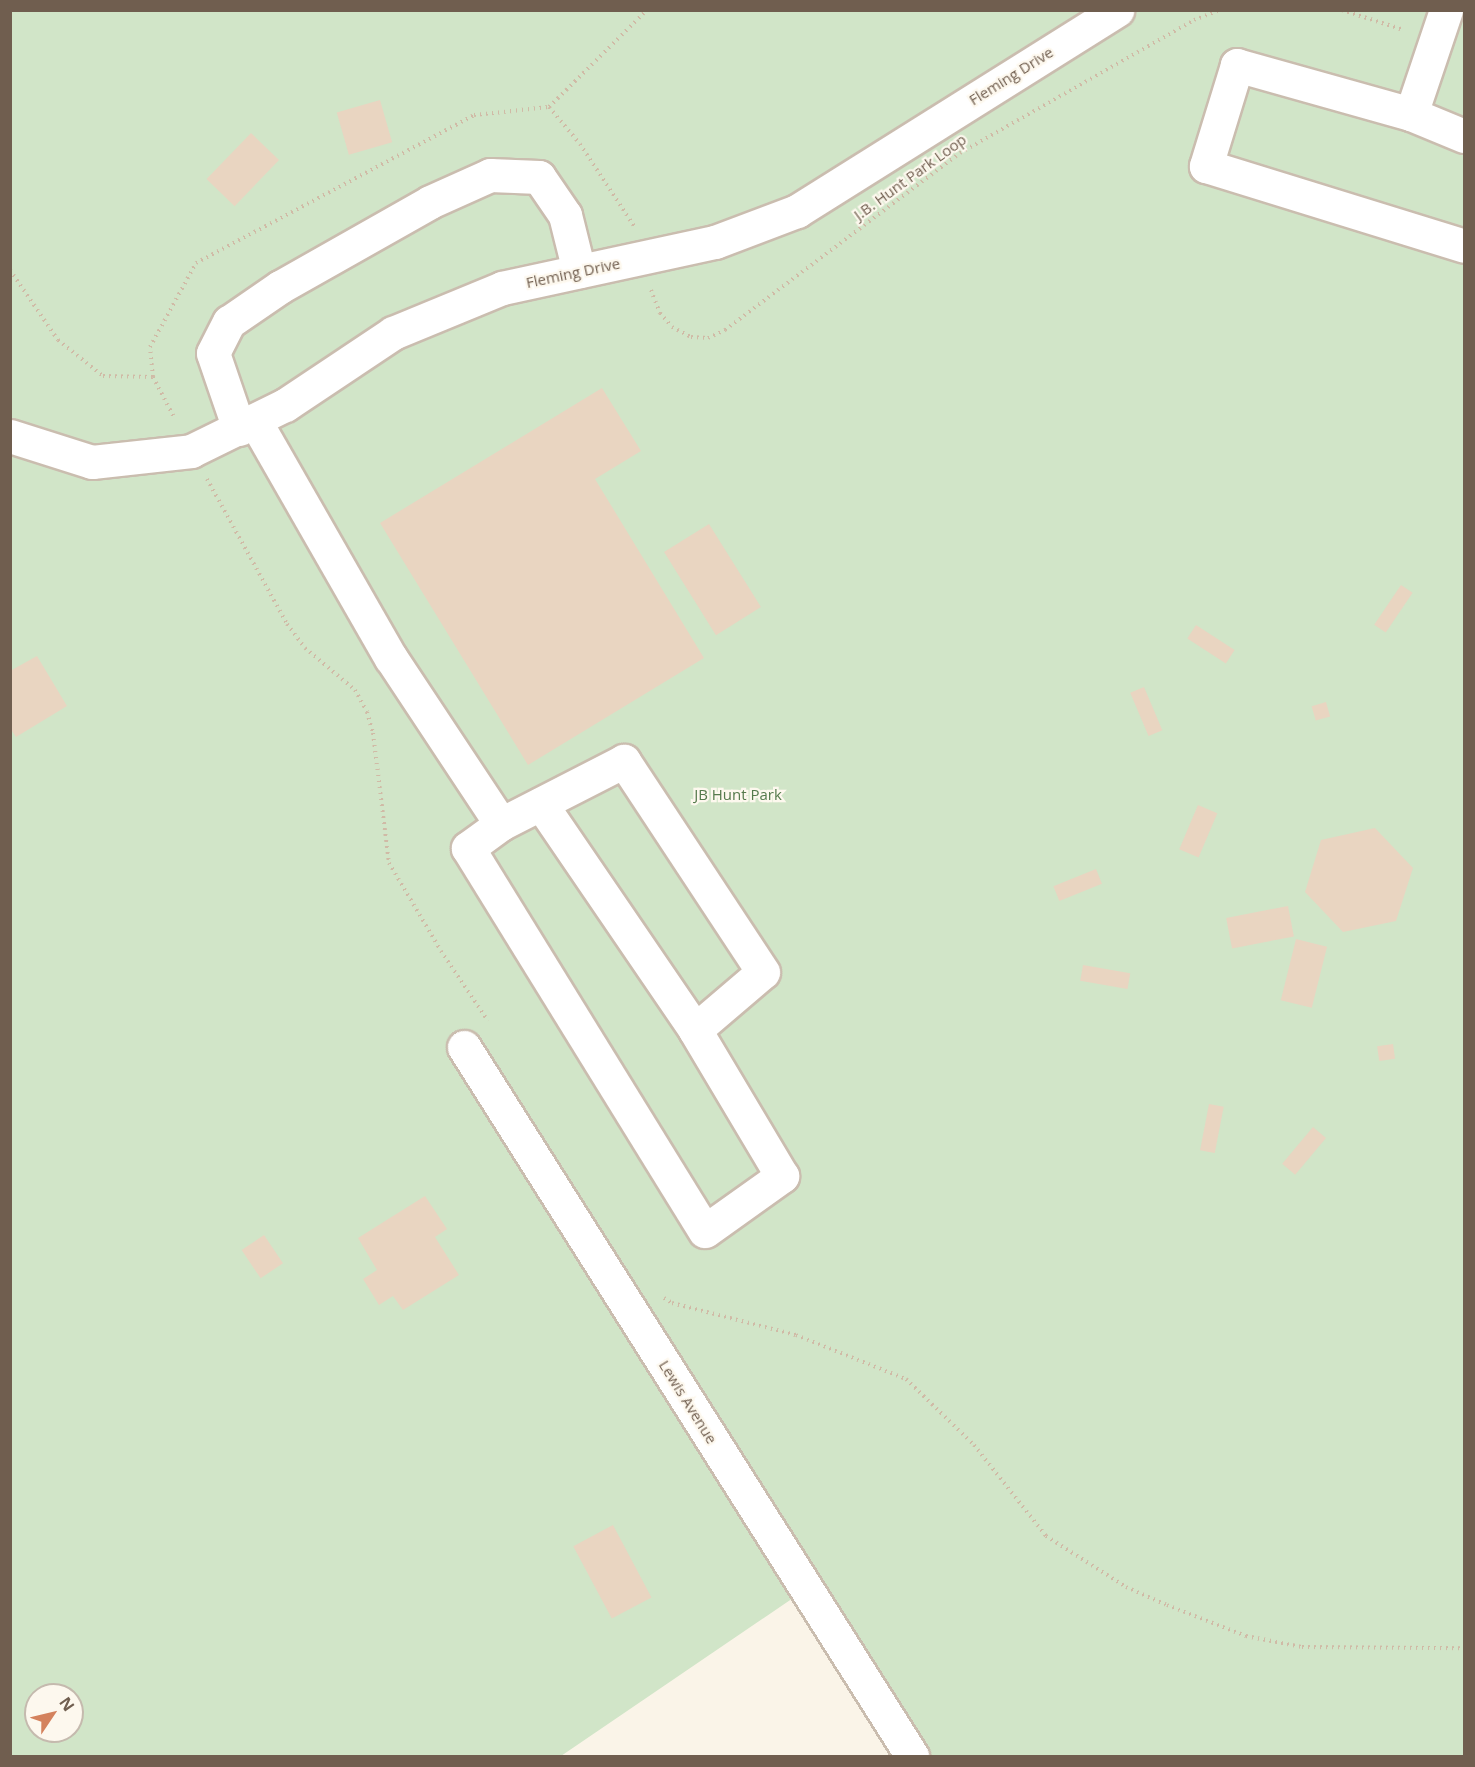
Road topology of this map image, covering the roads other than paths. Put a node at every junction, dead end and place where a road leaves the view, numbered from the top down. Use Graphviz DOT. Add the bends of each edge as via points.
graph roads {
  1 [pos="1117,10"];
  2 [pos="1446,10"];
  3 [pos="1411,114"];
  4 [pos="1464,136"];
  5 [pos="1464,246"];
  6 [pos="579,271"];
  7 [pos="247,425"];
  8 [pos="10,436"];
  9 [pos="541,804"];
  10 [pos="501,824"];
  11 [pos="695,1030"];
  12 [pos="464,1047"];
  13 [pos="912,1756"];
  1 -- 6 [label="street, Fleming Drive" via="797,211 716,242"];
  2 -- 3 [label="street"];
  3 -- 4 [label="street"];
  3 -- 5 [label="street" via="1237,65 1206,166"];
  6 -- 7 [label="street, Fleming Drive" via="502,288 393,333 285,405"];
  6 -- 7 [label="street" via="565,215 539,177 490,175 430,202 280,287 230,322 213,353"];
  7 -- 8 [label="street, Fleming Drive" via="191,451 92,462"];
  7 -- 10 [label="street" via="391,658"];
  9 -- 10 [label="street"];
  9 -- 11 [label="street"];
  9 -- 11 [label="street" via="624,761 763,972"];
  10 -- 11 [label="street" via="468,848 705,1231 782,1176"];
  12 -- 13 [label="street, Lewis Avenue"];
}
